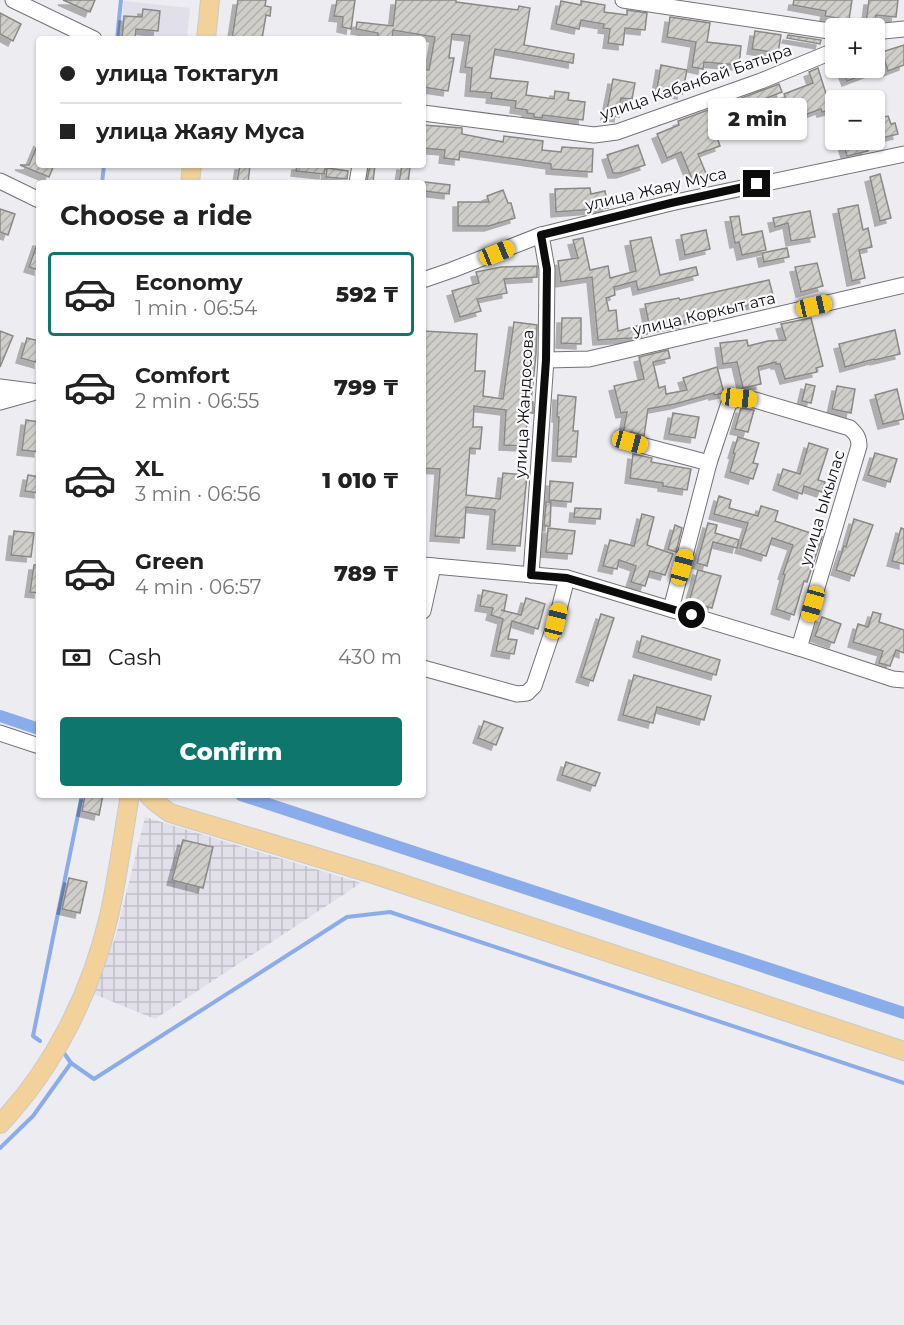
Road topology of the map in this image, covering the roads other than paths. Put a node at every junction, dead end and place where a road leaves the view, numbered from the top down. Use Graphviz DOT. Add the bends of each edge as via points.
graph roads {
  1 [pos="13,0"];
  2 [pos="210,0"];
  3 [pos="628,0"];
  4 [pos="904,29"];
  5 [pos="825,30"];
  6 [pos="885,31"];
  7 [pos="88,36"];
  8 [pos="206,36"];
  9 [pos="825,55"];
  10 [pos="426,113"];
  11 [pos="904,154"];
  12 [pos="0,181"];
  13 [pos="36,199"];
  14 [pos="541,235"];
  15 [pos="426,279"];
  16 [pos="904,285"];
  17 [pos="546,360"];
  18 [pos="0,387"];
  19 [pos="36,392"];
  20 [pos="36,392"];
  21 [pos="0,402"];
  22 [pos="630,442"];
  23 [pos="709,463"];
  24 [pos="428,566"];
  25 [pos="531,575"];
  26 [pos="567,578"];
  27 [pos="426,584"];
  28 [pos="670,609"];
  29 [pos="800,648"];
  30 [pos="426,669"];
  31 [pos="904,680"];
  32 [pos="0,733"];
  33 [pos="36,745"];
  34 [pos="129,798"];
  35 [pos="151,798"];
  36 [pos="904,1051"];
  37 [pos="0,1125"];
  1 -- 7 [label="street"];
  2 -- 8 [label="main road"];
  3 -- 5 [label="street"];
  4 -- 6 [label="street"];
  9 -- 10 [label="street, улица Кабанбай Батыра" via="617,132 594,135"];
  11 -- 14 [label="street, улица Жаяу Муса" via="682,200"];
  12 -- 13 [label="street"];
  14 -- 15 [label="street, улица Жаяу Муса"];
  14 -- 17 [label="street, улица Жандосова" via="547,269"];
  16 -- 17 [label="street, улица Коркыт ата" via="589,359"];
  17 -- 25 [label="street, улица Жандосова"];
  18 -- 19 [label="street"];
  20 -- 21 [label="street"];
  22 -- 23 [label="street"];
  23 -- 28 [label="street"];
  23 -- 29 [label="street, улица Ыкылас" via="729,403 739,398 850,428 860,440"];
  24 -- 25 [label="street"];
  24 -- 27 [label="street"];
  25 -- 26 [label="street"];
  26 -- 28 [label="street"];
  26 -- 30 [label="street" via="534,686 527,693 517,694"];
  28 -- 29 [label="street"];
  29 -- 31 [label="street"];
  32 -- 33 [label="street"];
  34 -- 37 [label="main road" via="108,919 82,999 70,1028"];
  35 -- 36 [label="main road" via="170,813 376,875"];
}
